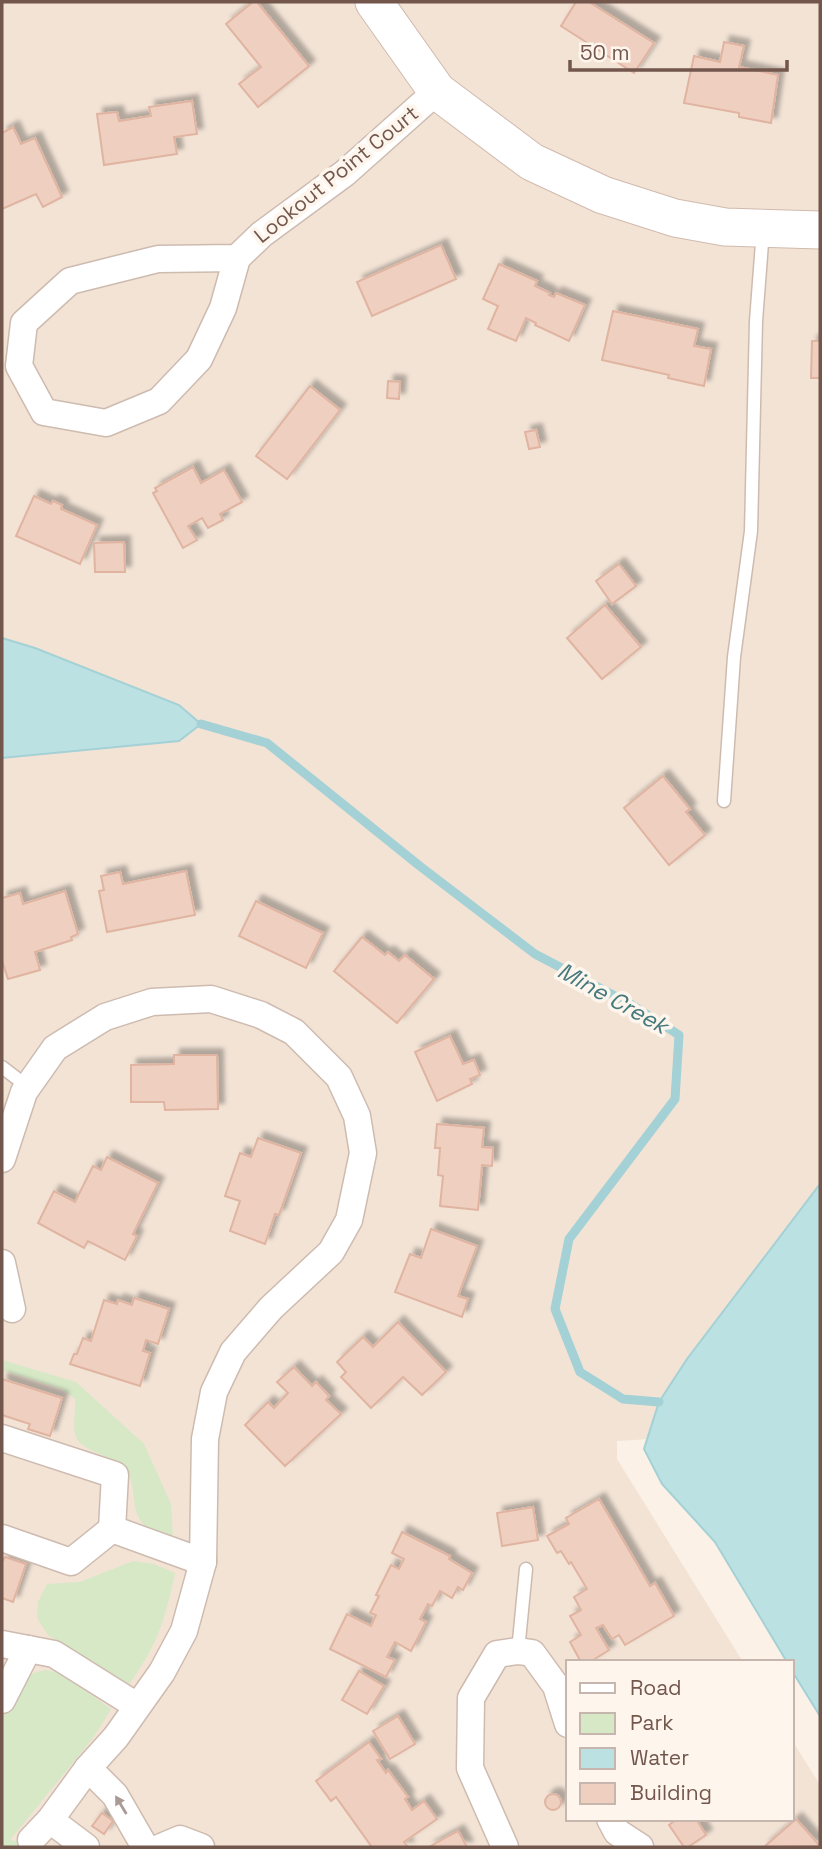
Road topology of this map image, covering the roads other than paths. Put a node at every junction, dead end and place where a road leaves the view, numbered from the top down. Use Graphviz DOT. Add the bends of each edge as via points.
graph roads {
  1 [pos="374,2"];
  2 [pos="437,91"];
  3 [pos="763,229"];
  4 [pos="820,230"];
  5 [pos="237,258"];
  6 [pos="724,801"];
  7 [pos="2,1067"];
  8 [pos="28,1087"];
  9 [pos="2,1159"];
  10 [pos="2,1270"];
  11 [pos="12,1309"];
  12 [pos="2,1438"];
  13 [pos="112,1529"];
  14 [pos="2,1538"];
  15 [pos="203,1562"];
  16 [pos="526,1569"];
  17 [pos="2,1644"];
  18 [pos="29,1649"];
  19 [pos="518,1651"];
  20 [pos="2,1700"];
  21 [pos="137,1706"];
  22 [pos="566,1718"];
  23 [pos="88,1768"];
  24 [pos="50,1820"];
  25 [pos="611,1821"];
  26 [pos="31,1840"];
  27 [pos="86,1847"];
  28 [pos="145,1847"];
  29 [pos="161,1847"];
  30 [pos="201,1847"];
  31 [pos="505,1847"];
  32 [pos="640,1847"];
  1 -- 2 [label="street"];
  2 -- 3 [label="street" via="532,162 603,195 675,218"];
  2 -- 5 [label="street, Lookout Point Court" via="345,173"];
  3 -- 4 [label="street"];
  3 -- 6 [label="lane" via="751,531 734,657"];
  5 -- 5 [label="street, Lookout Point Court" via="158,260 70,281 24,323 19,366 44,412 106,423 159,401 199,359 223,308"];
  7 -- 8 [label="lane"];
  8 -- 9 [label="street"];
  8 -- 15 [label="street" via="55,1048 105,1017 152,1002 211,999 294,1032 339,1077 357,1116 363,1153 349,1220 331,1252 271,1308 233,1352 214,1392 205,1439"];
  10 -- 11 [label="street"];
  12 -- 13 [label="street" via="115,1475"];
  13 -- 14 [label="street" via="71,1562"];
  13 -- 15 [label="street"];
  15 -- 21 [label="street" via="184,1631"];
  16 -- 19 [label="lane"];
  17 -- 18 [label="street"];
  18 -- 20 [label="street"];
  18 -- 21 [label="street" via="54,1654"];
  19 -- 22 [label="street" via="533,1653 556,1686"];
  19 -- 31 [label="street" via="497,1654 471,1698 470,1768"];
  21 -- 23 [label="street"];
  23 -- 24 [label="street"];
  28 -- 23 [label="street, one-way" via="116,1795"];
  24 -- 26 [label="street"];
  24 -- 27 [label="street"];
  25 -- 32 [label="street" via="617,1832"];
  29 -- 30 [label="street" via="180,1839"];
}
